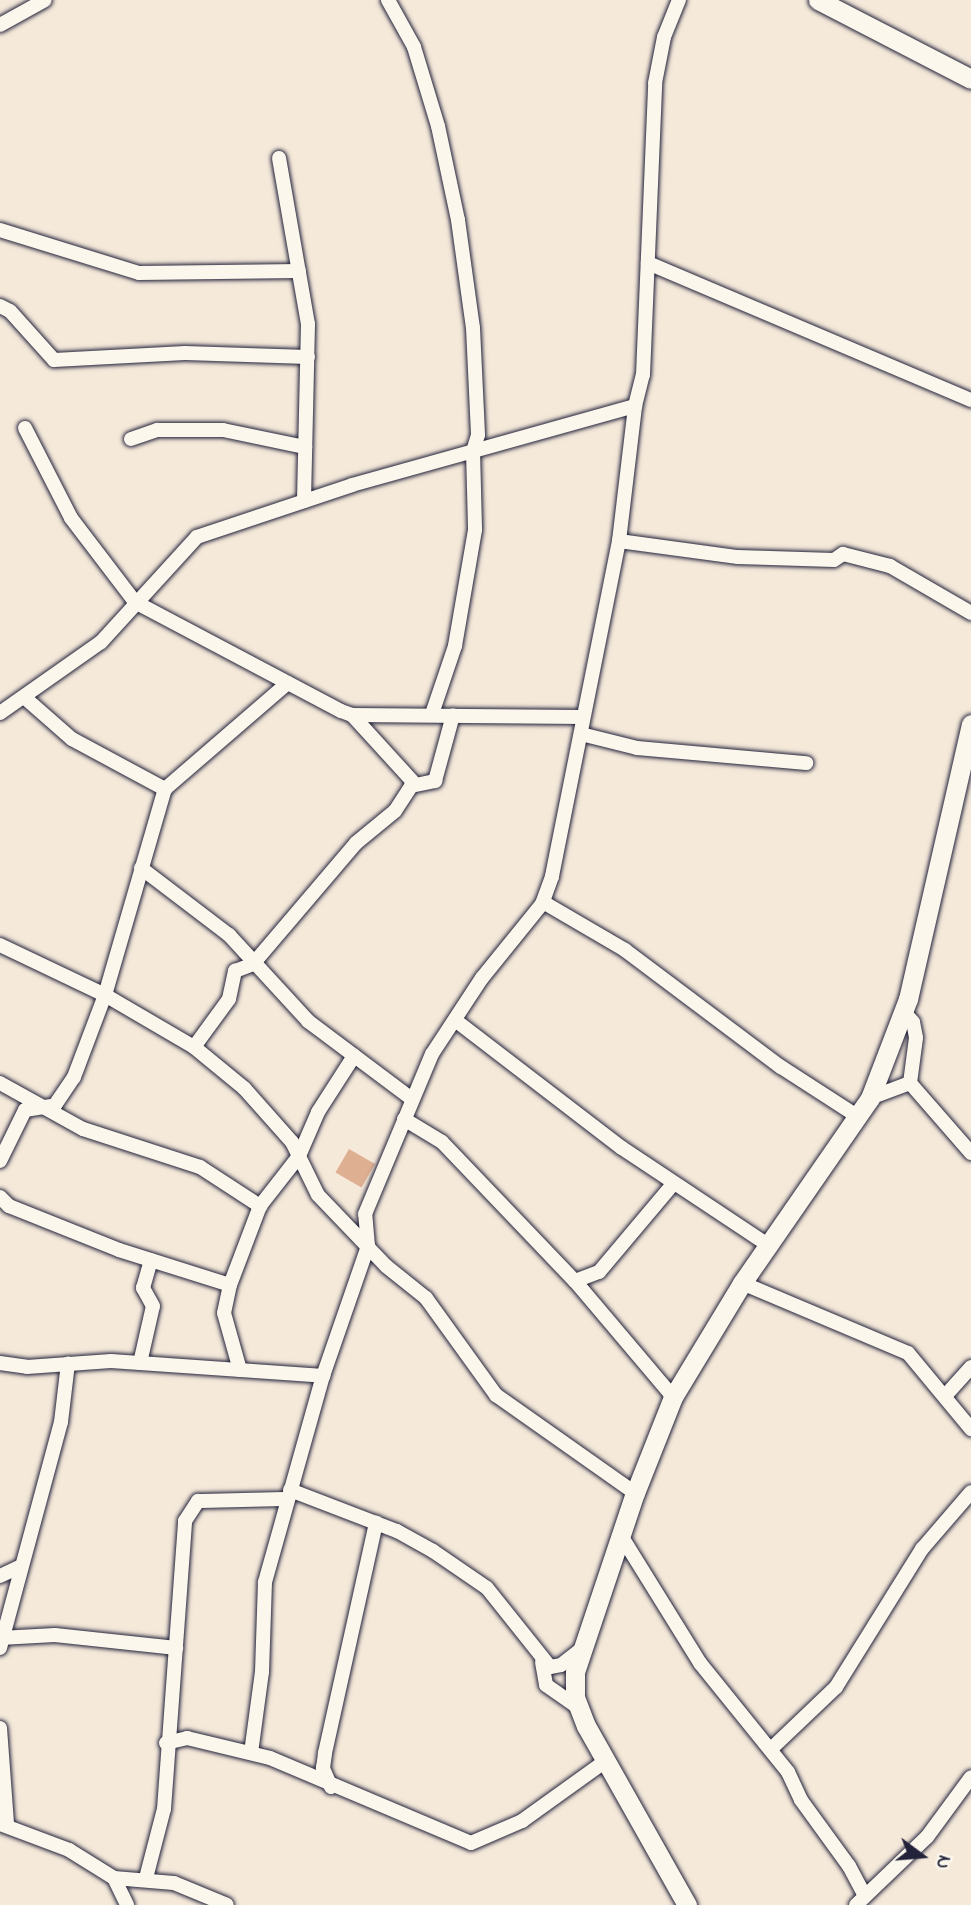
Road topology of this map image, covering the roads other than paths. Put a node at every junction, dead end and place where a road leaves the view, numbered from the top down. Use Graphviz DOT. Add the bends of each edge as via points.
graph roads {
  1 [pos="45,0"];
  2 [pos="388,0"];
  3 [pos="679,0"];
  4 [pos="818,0"];
  5 [pos="0,25"];
  6 [pos="971,79"];
  7 [pos="279,158"];
  8 [pos="0,230"];
  9 [pos="648,264"];
  10 [pos="299,271"];
  11 [pos="0,306"];
  12 [pos="307,357"];
  13 [pos="971,400"];
  14 [pos="635,406"];
  15 [pos="25,428"];
  16 [pos="131,439"];
  17 [pos="305,447"];
  18 [pos="473,451"];
  19 [pos="304,501"];
  20 [pos="619,541"];
  21 [pos="135,602"];
  22 [pos="971,613"];
  23 [pos="288,683"];
  24 [pos="24,697"];
  25 [pos="0,712"];
  26 [pos="352,715"];
  27 [pos="432,715"];
  28 [pos="453,715"];
  29 [pos="583,717"];
  30 [pos="971,724"];
  31 [pos="580,734"];
  32 [pos="806,763"];
  33 [pos="415,784"];
  34 [pos="165,789"];
  35 [pos="141,868"];
  36 [pos="543,902"];
  37 [pos="0,945"];
  38 [pos="253,964"];
  39 [pos="105,995"];
  40 [pos="903,1011"];
  41 [pos="455,1020"];
  42 [pos="194,1047"];
  43 [pos="354,1056"];
  44 [pos="0,1083"];
  45 [pos="910,1083"];
  46 [pos="870,1098"];
  47 [pos="412,1099"];
  48 [pos="48,1107"];
  49 [pos="857,1116"];
  50 [pos="404,1119"];
  51 [pos="971,1153"];
  52 [pos="299,1156"];
  53 [pos="0,1161"];
  54 [pos="674,1183"];
  55 [pos="0,1197"];
  56 [pos="260,1206"];
  57 [pos="768,1245"];
  58 [pos="368,1246"];
  59 [pos="151,1260"];
  60 [pos="575,1281"];
  61 [pos="742,1283"];
  62 [pos="230,1285"];
  63 [pos="0,1363"];
  64 [pos="68,1363"];
  65 [pos="140,1363"];
  66 [pos="971,1367"];
  67 [pos="240,1370"];
  68 [pos="323,1376"];
  69 [pos="945,1396"];
  70 [pos="673,1397"];
  71 [pos="971,1429"];
  72 [pos="971,1492"];
  73 [pos="635,1493"];
  74 [pos="289,1495"];
  75 [pos="376,1523"];
  76 [pos="620,1534"];
  77 [pos="19,1567"];
  78 [pos="0,1576"];
  79 [pos="0,1590"];
  80 [pos="10,1607"];
  81 [pos="1,1642"];
  82 [pos="176,1648"];
  83 [pos="583,1648"];
  84 [pos="542,1662"];
  85 [pos="578,1707"];
  86 [pos="168,1720"];
  87 [pos="0,1728"];
  88 [pos="187,1738"];
  89 [pos="166,1743"];
  90 [pos="771,1749"];
  91 [pos="251,1753"];
  92 [pos="607,1760"];
  93 [pos="971,1777"];
  94 [pos="331,1787"];
  95 [pos="967,1793"];
  96 [pos="4,1824"];
  97 [pos="114,1878"];
  98 [pos="146,1878"];
  99 [pos="861,1900"];
  100 [pos="127,1905"];
  101 [pos="227,1905"];
  102 [pos="687,1905"];
  1 -- 5 [label="street"];
  2 -- 18 [label="street" via="414,47 458,220 473,328 478,435"];
  3 -- 9 [label="street" via="664,37 654,83"];
  4 -- 6 [label="street"];
  7 -- 10 [label="street"];
  8 -- 10 [label="street" via="139,273"];
  9 -- 13 [label="street"];
  9 -- 14 [label="street" via="643,375"];
  10 -- 12 [label="street" via="309,324"];
  11 -- 12 [label="street" via="10,311 54,360 185,353"];
  12 -- 17 [label="street"];
  14 -- 18 [label="street"];
  14 -- 20 [label="street"];
  15 -- 21 [label="street" via="71,518"];
  16 -- 17 [label="street" via="156,429 223,430"];
  17 -- 19 [label="street"];
  18 -- 19 [label="street"];
  18 -- 27 [label="street" via="471,558 455,646"];
  19 -- 21 [label="street" via="197,537"];
  20 -- 22 [label="street" via="738,557 834,560 843,554 890,566"];
  20 -- 29 [label="street"];
  21 -- 23 [label="street"];
  21 -- 24 [label="street" via="101,642"];
  23 -- 26 [label="street"];
  23 -- 34 [label="street"];
  24 -- 25 [label="street"];
  24 -- 34 [label="street" via="72,739"];
  26 -- 27 [label="street"];
  26 -- 33 [label="street"];
  27 -- 28 [label="street"];
  28 -- 29 [label="street"];
  28 -- 33 [label="street" via="438,777"];
  29 -- 31 [label="street"];
  30 -- 40 [label="street"];
  31 -- 32 [label="street" via="637,748"];
  31 -- 36 [label="street"];
  33 -- 38 [label="street" via="395,811 356,843"];
  34 -- 35 [label="street"];
  35 -- 38 [label="street" via="229,935"];
  35 -- 39 [label="street"];
  36 -- 41 [label="street"];
  36 -- 49 [label="street" via="625,950 782,1067"];
  37 -- 39 [label="street"];
  38 -- 42 [label="street" via="234,971 225,1007"];
  38 -- 43 [label="street" via="308,1021"];
  39 -- 42 [label="street"];
  39 -- 48 [label="street" via="74,1077 55,1105"];
  40 -- 45 [label="street" via="913,1022 916,1038"];
  40 -- 46 [label="street"];
  41 -- 47 [label="street" via="432,1054"];
  41 -- 54 [label="street"];
  42 -- 52 [label="street" via="244,1088"];
  43 -- 47 [label="street"];
  43 -- 52 [label="street" via="318,1112"];
  44 -- 48 [label="street"];
  45 -- 46 [label="street"];
  45 -- 51 [label="street"];
  46 -- 49 [label="street"];
  47 -- 50 [label="street"];
  48 -- 53 [label="street" via="25,1110"];
  48 -- 56 [label="street" via="83,1129 200,1167"];
  49 -- 57 [label="street"];
  50 -- 58 [label="street" via="365,1214"];
  50 -- 60 [label="street" via="442,1142"];
  52 -- 56 [label="street"];
  52 -- 58 [label="street" via="318,1195"];
  54 -- 57 [label="street"];
  54 -- 60 [label="street" via="599,1272"];
  55 -- 59 [label="street" via="9,1206"];
  56 -- 62 [label="street"];
  57 -- 61 [label="street"];
  58 -- 68 [label="street"];
  58 -- 73 [label="street" via="426,1298 496,1395"];
  59 -- 62 [label="street"];
  59 -- 65 [label="street" via="143,1288 153,1306"];
  60 -- 70 [label="street"];
  61 -- 69 [label="street" via="908,1353"];
  61 -- 70 [label="street"];
  62 -- 67 [label="street" via="224,1313"];
  63 -- 64 [label="street" via="27,1367"];
  64 -- 65 [label="street"];
  64 -- 77 [label="street" via="61,1422"];
  65 -- 67 [label="street"];
  66 -- 69 [label="street"];
  67 -- 68 [label="street"];
  68 -- 74 [label="street"];
  69 -- 71 [label="street"];
  70 -- 73 [label="street"];
  72 -- 90 [label="street" via="922,1549 836,1686"];
  73 -- 76 [label="street"];
  74 -- 75 [label="street"];
  74 -- 82 [label="street" via="208,1499 192,1507 183,1536"];
  74 -- 91 [label="street" via="265,1582 262,1672"];
  75 -- 84 [label="street" via="433,1551 487,1588"];
  75 -- 94 [label="street" via="325,1753 323,1768"];
  76 -- 83 [label="street"];
  76 -- 90 [label="street" via="700,1663"];
  77 -- 78 [label="street"];
  77 -- 80 [label="street"];
  79 -- 80 [label="street"];
  80 -- 81 [label="street"];
  81 -- 82 [label="street" via="55,1635"];
  82 -- 86 [label="street"];
  83 -- 84 [label="street" via="561,1665 550,1667"];
  83 -- 85 [label="street" via="575,1672"];
  84 -- 85 [label="street" via="546,1685"];
  85 -- 92 [label="street"];
  86 -- 88 [label="street"];
  86 -- 89 [label="street"];
  87 -- 96 [label="street"];
  88 -- 89 [label="street"];
  88 -- 91 [label="street"];
  89 -- 98 [label="street" via="163,1818"];
  90 -- 99 [label="street"];
  91 -- 94 [label="street"];
  92 -- 94 [label="street" via="522,1821 477,1843"];
  92 -- 102 [label="street"];
  93 -- 95 [label="street"];
  95 -- 99 [label="street"];
  96 -- 97 [label="street" via="69,1850"];
  97 -- 98 [label="street"];
  97 -- 100 [label="street"];
  98 -- 101 [label="street" via="174,1883"];
}
